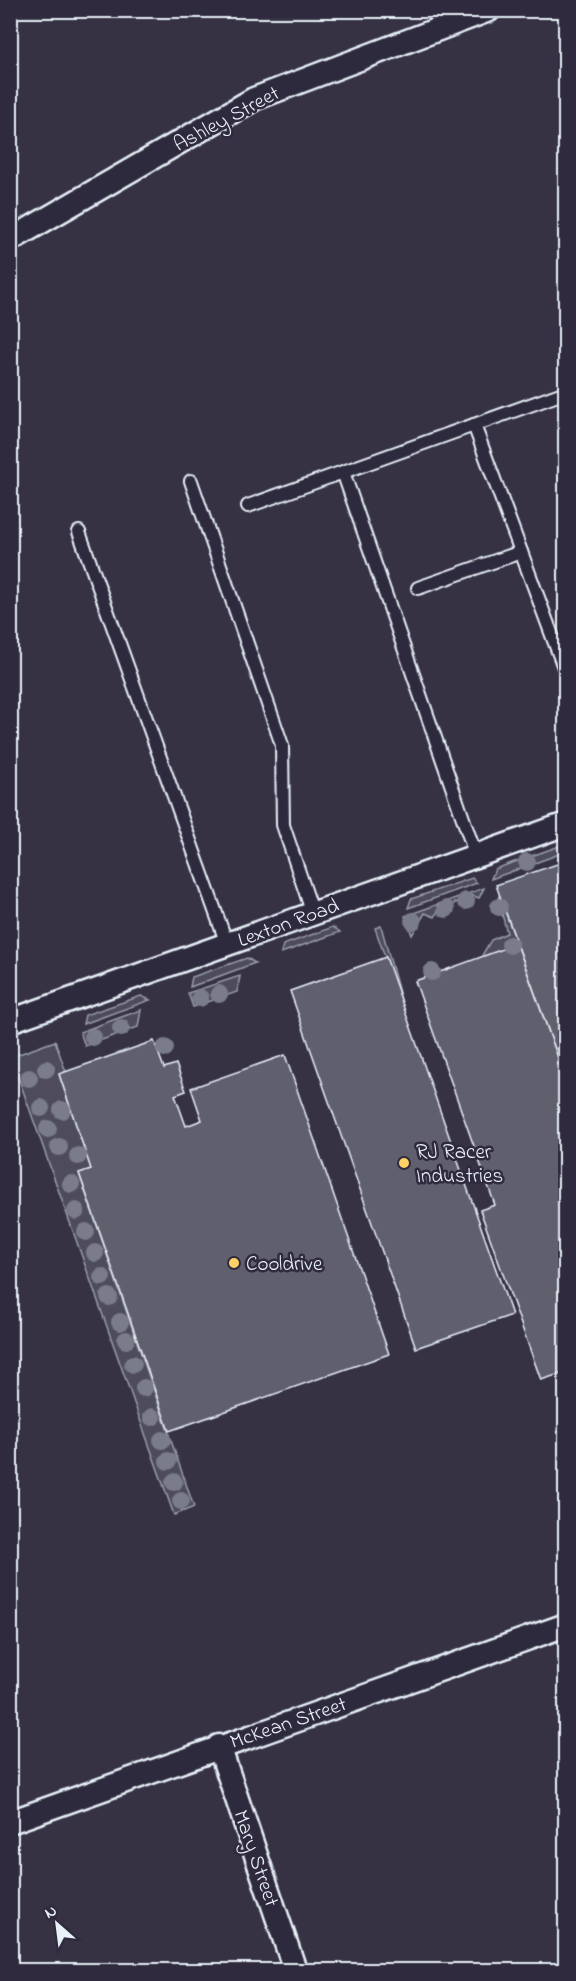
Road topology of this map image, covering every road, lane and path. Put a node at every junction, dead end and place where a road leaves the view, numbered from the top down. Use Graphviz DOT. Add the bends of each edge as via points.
graph roads {
  1 [pos="489,10"];
  2 [pos="466,15"];
  3 [pos="10,240"];
  4 [pos="566,392"];
  5 [pos="474,425"];
  6 [pos="343,472"];
  7 [pos="191,481"];
  8 [pos="248,506"];
  9 [pos="79,532"];
  10 [pos="521,552"];
  11 [pos="418,588"];
  12 [pos="566,673"];
  13 [pos="566,824"];
  14 [pos="476,856"];
  15 [pos="313,914"];
  16 [pos="226,944"];
  17 [pos="10,1021"];
  18 [pos="566,1625"];
  19 [pos="219,1746"];
  20 [pos="10,1822"];
  21 [pos="295,1971"];
  1 -- 2 [label="street, Ashley Street"];
  2 -- 3 [label="street, Ashley Street" via="254,99"];
  4 -- 5 [label="lane"];
  5 -- 6 [label="lane"];
  5 -- 10 [label="lane"];
  6 -- 8 [label="lane"];
  6 -- 14 [label="lane"];
  7 -- 15 [label="lane" via="282,745 284,825"];
  9 -- 16 [label="lane"];
  10 -- 11 [label="lane"];
  10 -- 12 [label="lane"];
  13 -- 14 [label="street, Lexton Road"];
  14 -- 15 [label="street, Lexton Road"];
  15 -- 16 [label="street, Lexton Road"];
  16 -- 17 [label="street, Lexton Road"];
  18 -- 19 [label="street, McKean Street"];
  19 -- 20 [label="street, McKean Street"];
  19 -- 21 [label="street, Mary Street"];
}
